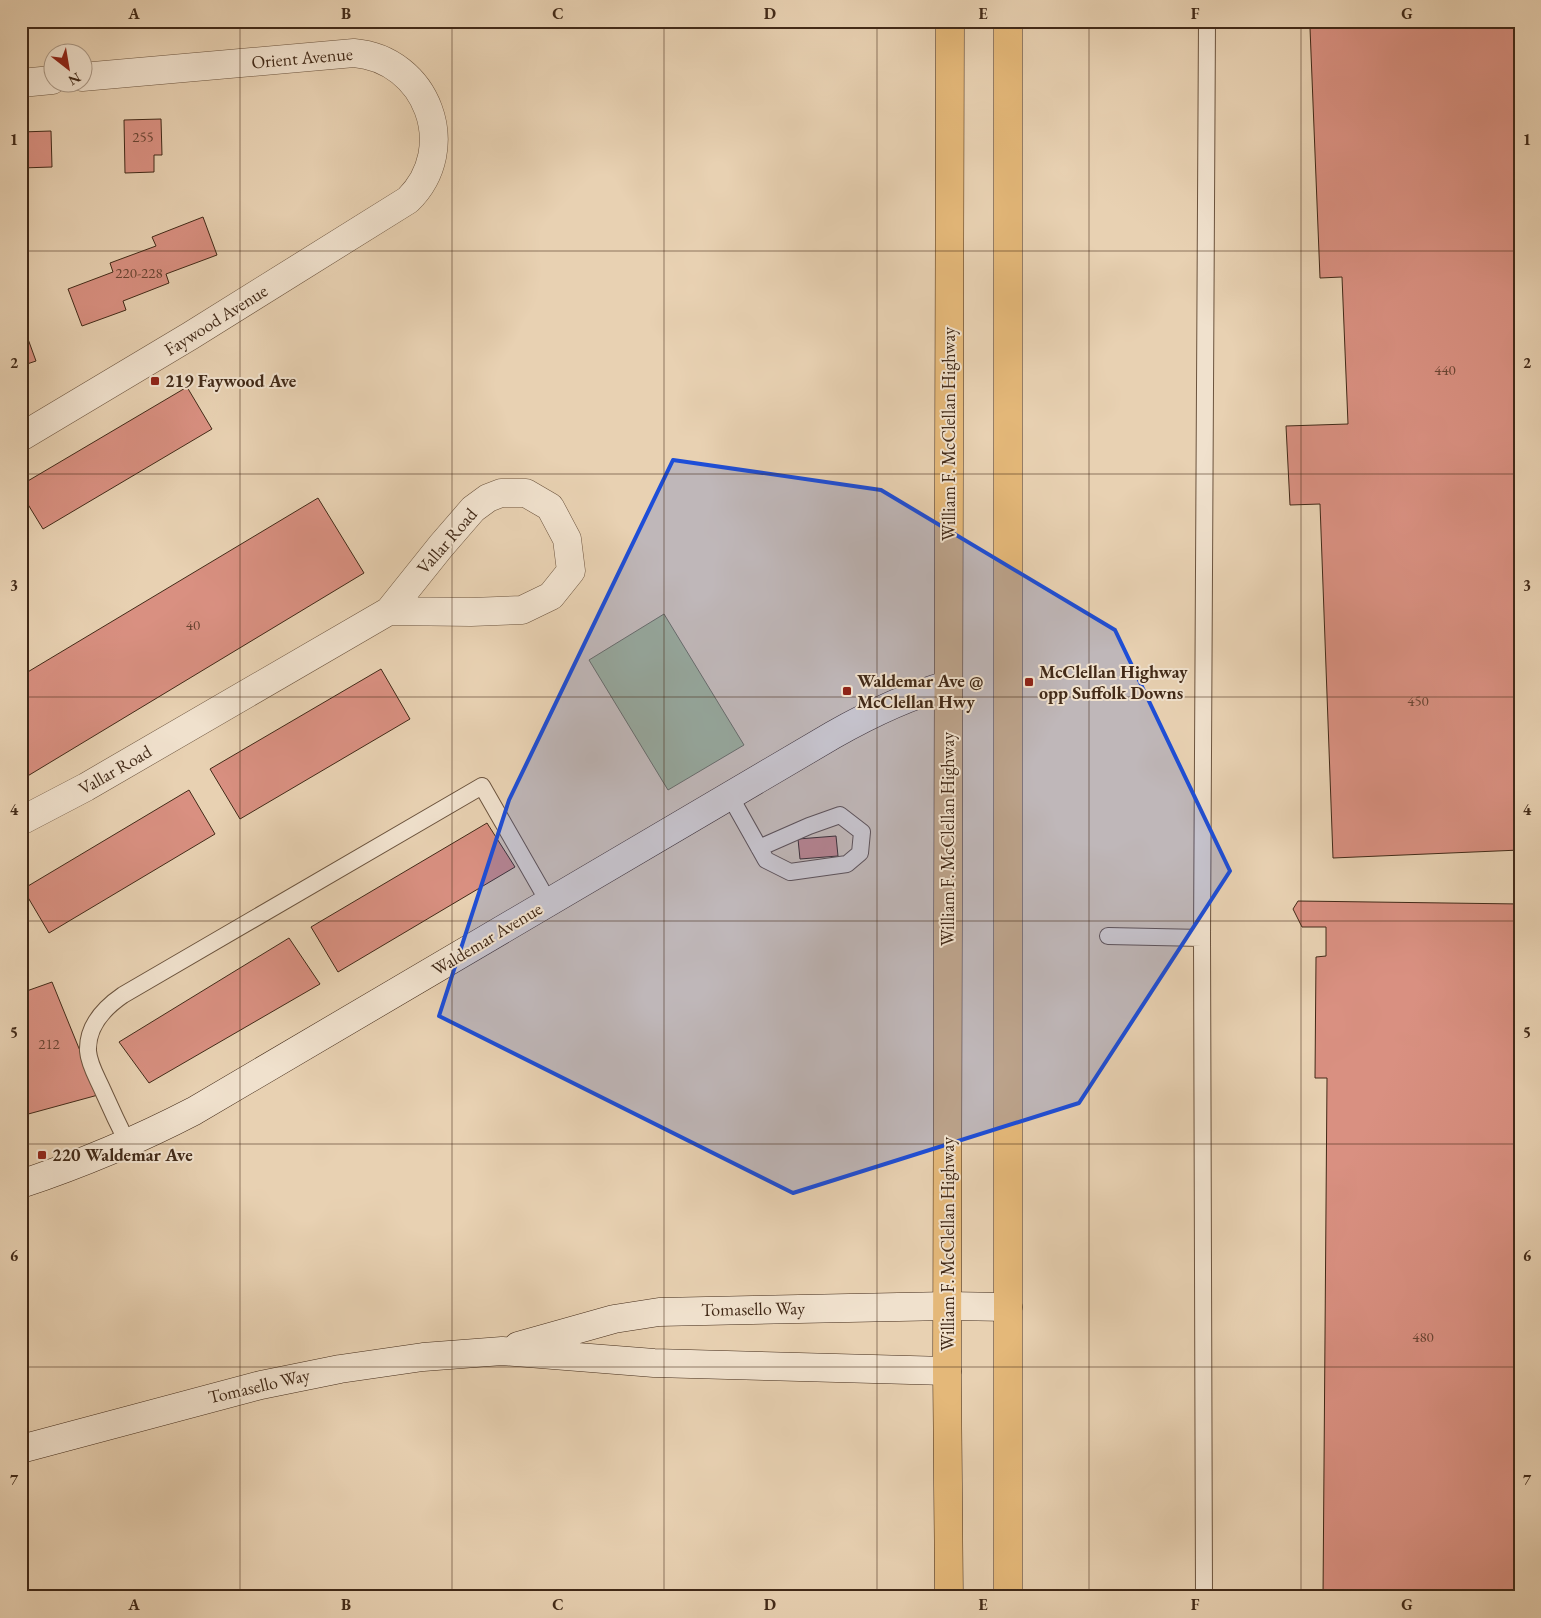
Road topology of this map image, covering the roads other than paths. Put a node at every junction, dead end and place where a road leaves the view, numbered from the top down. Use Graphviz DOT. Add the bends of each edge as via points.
graph roads {
  1 [pos="950,21"];
  2 [pos="1008,21"];
  3 [pos="1207,21"];
  4 [pos="92,76"];
  5 [pos="42,81"];
  6 [pos="21,83"];
  7 [pos="408,200"];
  8 [pos="21,437"];
  9 [pos="389,611"];
  10 [pos="948,684"];
  11 [pos="730,796"];
  12 [pos="21,822"];
  13 [pos="759,848"];
  14 [pos="549,903"];
  15 [pos="1108,936"];
  16 [pos="1202,938"];
  17 [pos="128,1144"];
  18 [pos="21,1184"];
  19 [pos="948,1306"];
  20 [pos="1008,1307"];
  21 [pos="502,1351"];
  22 [pos="947,1371"];
  23 [pos="21,1448"];
  24 [pos="949,1597"];
  25 [pos="1008,1597"];
  26 [pos="1204,1597"];
  1 -- 10 [label="highway, William F. McClellan Highway"];
  2 -- 20 [label="highway"];
  3 -- 16 [label="lane"];
  4 -- 7 [label="street, Orient Avenue" via="354,52 382,58 416,86 427,103 432,120 434,134 430,165 425,179"];
  5 -- 6 [label="street"];
  7 -- 8 [label="street, Faywood Avenue"];
  9 -- 9 [label="street, Vallar Road" via="522,610 551,596 571,571 567,539 550,507 526,493 501,493 488,498 473,509 440,546"];
  9 -- 12 [label="street, Vallar Road"];
  10 -- 11 [label="street, Waldemar Avenue" via="918,693 866,716"];
  10 -- 19 [label="highway, William F. McClellan Highway"];
  11 -- 13 [label="lane"];
  11 -- 14 [label="street, Waldemar Avenue"];
  13 -- 13 [label="lane" via="766,860 790,872 847,864 860,853 862,832 840,815"];
  14 -- 17 [label="street, Waldemar Avenue" via="207,1104"];
  14 -- 17 [label="lane" via="482,786 123,995 106,1008 95,1023 88,1052"];
  15 -- 16 [label="lane"];
  16 -- 26 [label="lane"];
  17 -- 18 [label="street, Waldemar Avenue"];
  19 -- 20 [label="street, Tomasello Way"];
  19 -- 21 [label="street, Tomasello Way" via="660,1312 614,1320"];
  19 -- 22 [label="highway, William F. McClellan Highway"];
  20 -- 25 [label="highway"];
  21 -- 22 [label="street, Tomasello Way" via="654,1363"];
  21 -- 23 [label="street, Tomasello Way" via="423,1356 299,1376"];
  22 -- 24 [label="highway, William F. McClellan Highway"];
}
